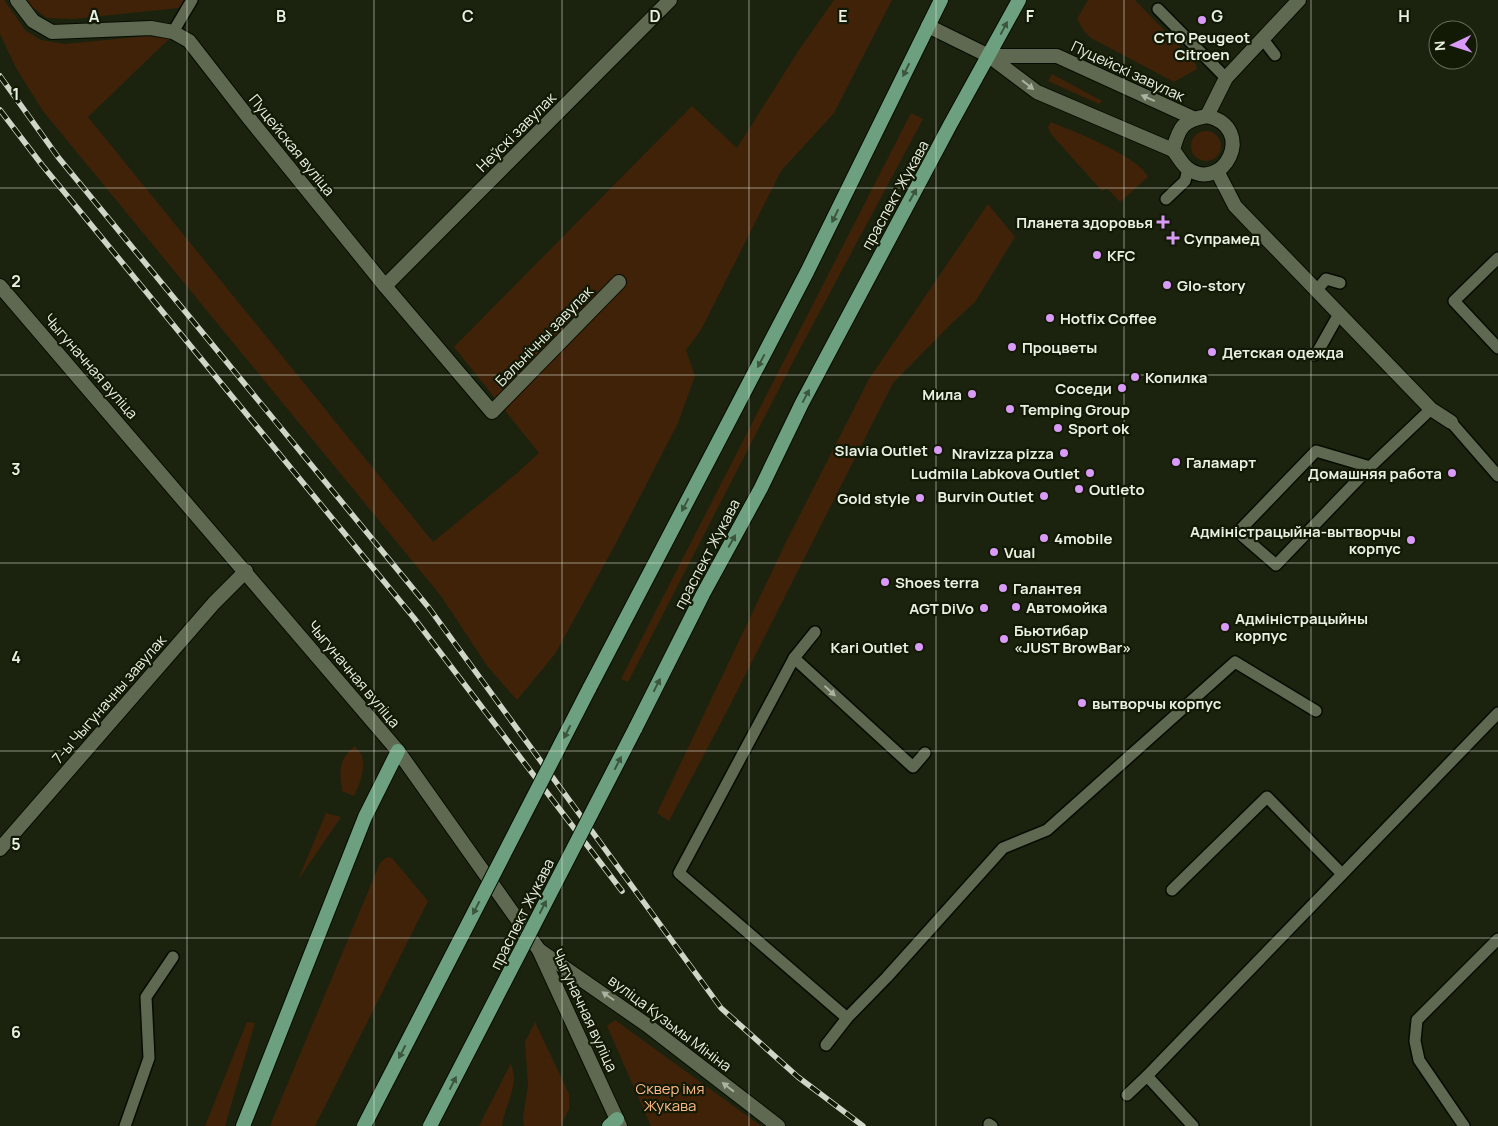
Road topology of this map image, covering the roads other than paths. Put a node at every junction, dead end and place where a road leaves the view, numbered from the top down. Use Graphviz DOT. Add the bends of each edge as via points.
graph roads {
  1 [pos="17,0"];
  2 [pos="192,0"];
  3 [pos="670,0"];
  4 [pos="941,0"];
  5 [pos="1019,0"];
  6 [pos="1299,0"];
  7 [pos="1158,9"];
  8 [pos="928,26"];
  9 [pos="174,32"];
  10 [pos="1262,38"];
  11 [pos="1275,55"];
  12 [pos="989,56"];
  13 [pos="1226,78"];
  14 [pos="1207,116"];
  15 [pos="1193,118"];
  16 [pos="1173,150"];
  17 [pos="1188,169"];
  18 [pos="1217,171"];
  19 [pos="1166,199"];
  20 [pos="1498,258"];
  21 [pos="619,282"];
  22 [pos="1340,283"];
  23 [pos="0,286"];
  24 [pos="385,286"];
  25 [pos="1316,291"];
  26 [pos="1339,314"];
  27 [pos="1498,348"];
  28 [pos="1314,355"];
  29 [pos="1431,409"];
  30 [pos="492,412"];
  31 [pos="1450,422"];
  32 [pos="1370,467"];
  33 [pos="1498,476"];
  34 [pos="246,571"];
  35 [pos="815,632"];
  36 [pos="794,658"];
  37 [pos="1316,710"];
  38 [pos="1498,713"];
  39 [pos="398,752"];
  40 [pos="925,753"];
  41 [pos="0,850"];
  42 [pos="1342,874"];
  43 [pos="1172,890"];
  44 [pos="1498,939"];
  45 [pos="539,950"];
  46 [pos="173,957"];
  47 [pos="847,1018"];
  48 [pos="826,1045"];
  49 [pos="1146,1076"];
  50 [pos="1127,1094"];
  51 [pos="616,1124"];
  52 [pos="125,1126"];
  53 [pos="243,1126"];
  54 [pos="364,1126"];
  55 [pos="430,1126"];
  56 [pos="778,1126"];
  57 [pos="1193,1126"];
  58 [pos="1464,1126"];
  1 -- 9 [label="street, Пуцейская вуліца" via="33,21 52,32 151,28"];
  2 -- 9 [label="lane"];
  3 -- 24 [label="street, Неўскі завулак"];
  4 -- 8 [label="main road"];
  12 -- 5 [label="main road, праспект Жукава, one-way"];
  6 -- 10 [label="street"];
  7 -- 13 [label="lane"];
  8 -- 12 [label="street"];
  8 -- 54 [label="main road, one-way, bridge" via="807,272"];
  9 -- 24 [label="street, Пуцейская вуліца" via="189,41"];
  10 -- 11 [label="lane"];
  10 -- 13 [label="street"];
  15 -- 12 [label="street, Пуцейскі завулак, one-way" via="1057,56"];
  12 -- 16 [label="street, one-way" via="1037,92"];
  55 -- 12 [label="main road, праспект Жукава, one-way, bridge" via="703,594 761,488 806,395"];
  13 -- 14 [label="street"];
  14 -- 15 [label="street"];
  14 -- 18 [label="street" via="1221,121 1231,132 1233,140 1232,154"];
  15 -- 16 [label="street" via="1178,131"];
  16 -- 17 [label="street"];
  17 -- 18 [label="street" via="1202,174"];
  17 -- 19 [label="lane" via="1185,181"];
  18 -- 25 [label="street" via="1235,206"];
  20 -- 27 [label="lane" via="1454,301"];
  21 -- 30 [label="street, Бальнічны завулак"];
  22 -- 25 [label="lane" via="1326,279"];
  23 -- 34 [label="street, Чыгуначная вуліца"];
  24 -- 30 [label="street, Пуцейская вуліца"];
  25 -- 26 [label="street"];
  26 -- 28 [label="lane"];
  26 -- 29 [label="street"];
  29 -- 31 [label="street"];
  29 -- 32 [label="lane"];
  31 -- 33 [label="lane"];
  32 -- 32 [label="lane" via="1276,566 1238,532 1316,451"];
  34 -- 39 [label="street, Чыгуначная вуліца"];
  34 -- 41 [label="street, 7-ы Чыгуначны завулак" via="214,603"];
  35 -- 36 [label="lane"];
  36 -- 40 [label="lane, one-way" via="913,767"];
  36 -- 47 [label="lane" via="679,873"];
  37 -- 47 [label="lane" via="1235,662 1047,830 1002,848"];
  38 -- 42 [label="lane"];
  39 -- 45 [label="street, Чыгуначная вуліца"];
  39 -- 53 [label="main road" via="365,818"];
  42 -- 43 [label="lane" via="1267,797"];
  42 -- 49 [label="lane"];
  44 -- 58 [label="lane" via="1417,1020 1415,1041 1419,1060"];
  45 -- 51 [label="street, Чыгуначная вуліца"];
  56 -- 45 [label="street, вуліца Кузьмы Мініна, one-way" via="647,1025"];
  46 -- 52 [label="lane" via="146,997 150,1058"];
  47 -- 48 [label="lane"];
  49 -- 50 [label="lane"];
  49 -- 57 [label="lane"];
}
